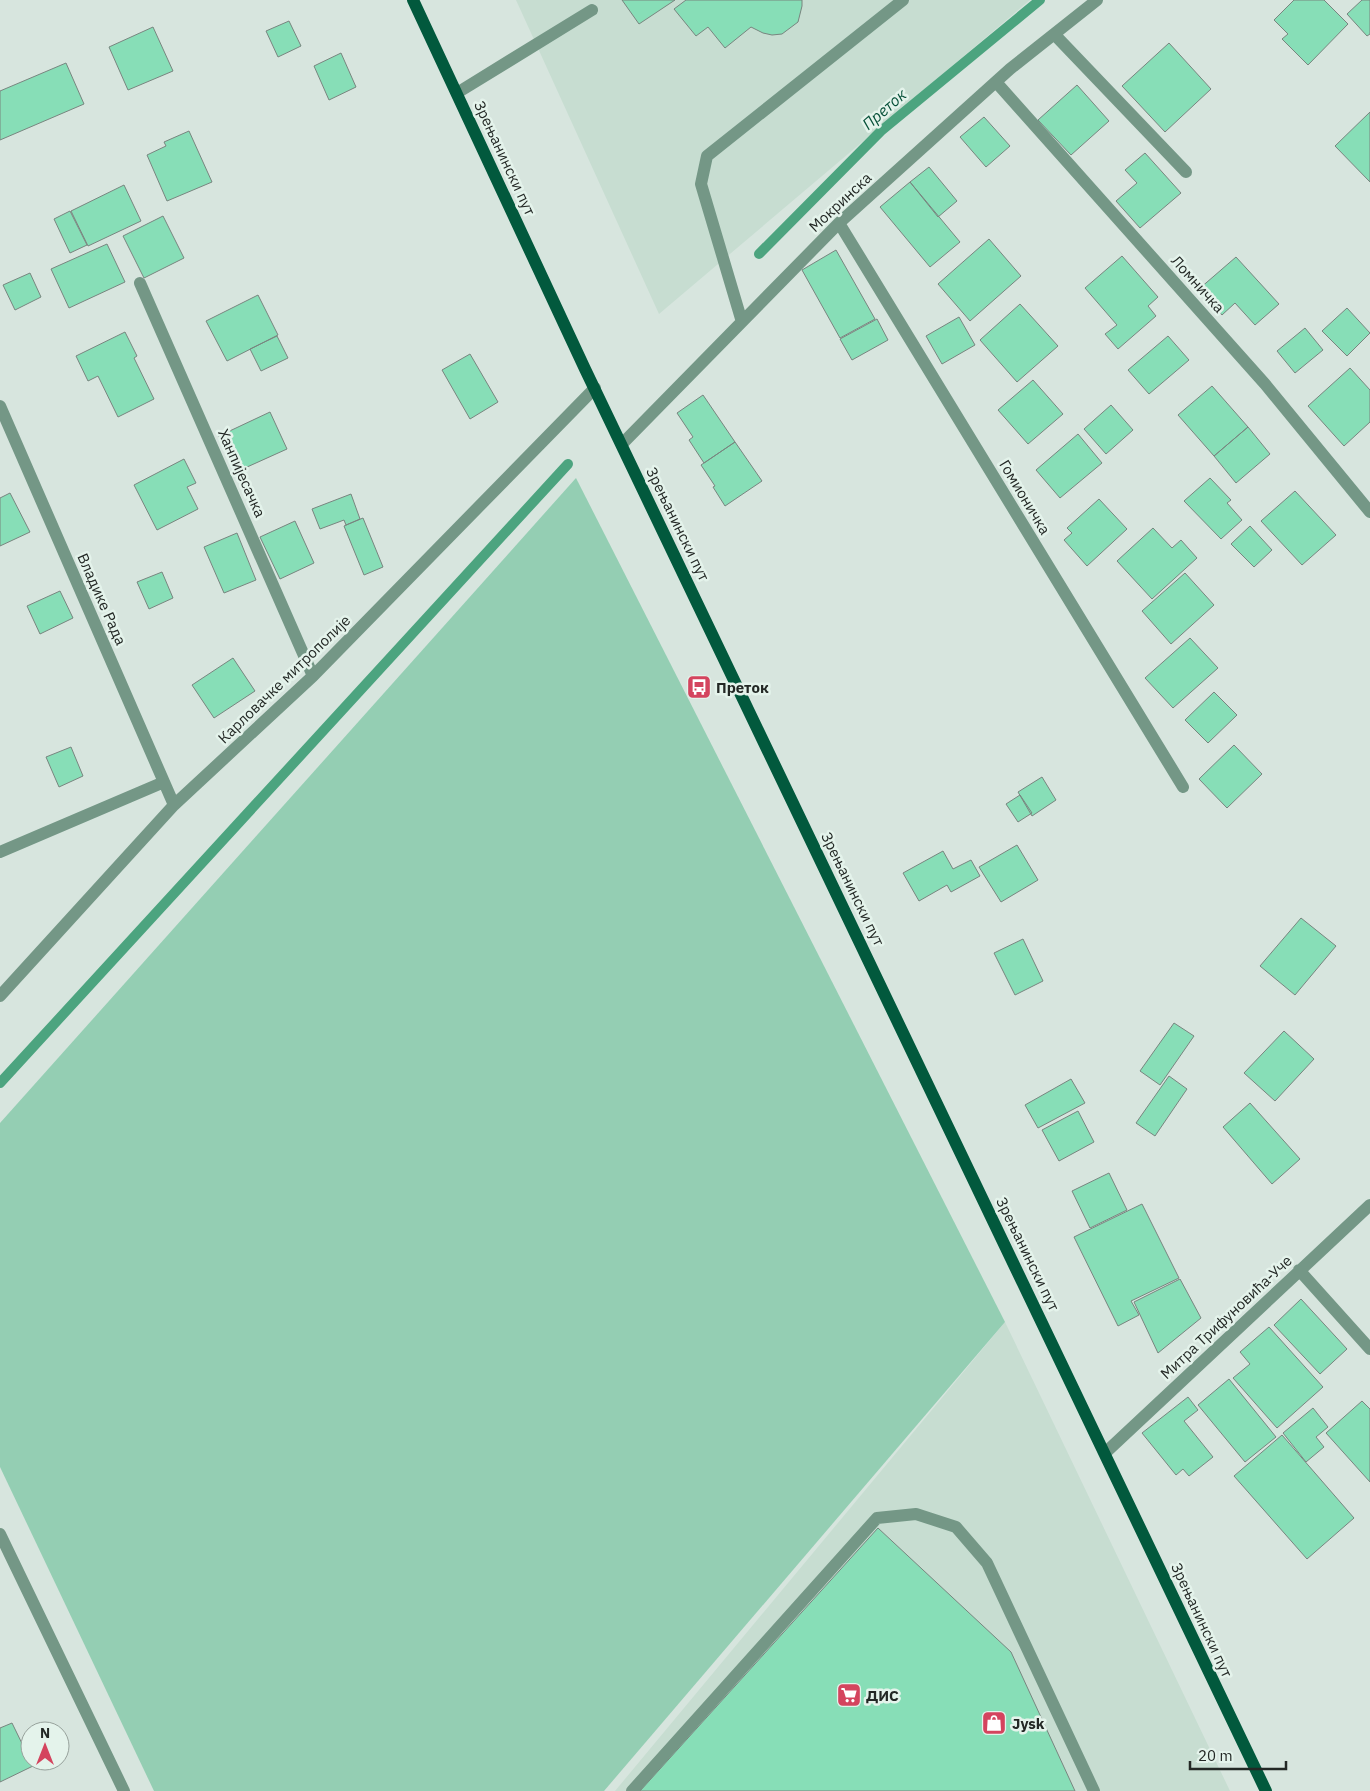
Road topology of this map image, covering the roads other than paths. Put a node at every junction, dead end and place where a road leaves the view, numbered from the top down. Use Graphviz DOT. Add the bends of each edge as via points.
graph roads {
  1 [pos="414,0"];
  2 [pos="903,0"];
  3 [pos="1097,0"];
  4 [pos="592,10"];
  5 [pos="1054,34"];
  6 [pos="996,82"];
  7 [pos="456,93"];
  8 [pos="1186,172"];
  9 [pos="839,224"];
  10 [pos="140,283"];
  11 [pos="742,322"];
  12 [pos="595,388"];
  13 [pos="0,406"];
  14 [pos="622,444"];
  15 [pos="1370,512"];
  16 [pos="313,676"];
  17 [pos="164,782"];
  18 [pos="1182,787"];
  19 [pos="174,805"];
  20 [pos="0,852"];
  21 [pos="0,996"];
  22 [pos="1370,1205"];
  23 [pos="1299,1270"];
  24 [pos="1370,1349"];
  25 [pos="1105,1453"];
  26 [pos="0,1534"];
  27 [pos="124,1791"];
  28 [pos="632,1791"];
  29 [pos="1094,1791"];
  30 [pos="1266,1791"];
  1 -- 7 [label="main road, Зрењанински пут"];
  2 -- 11 [label="street" via="707,156 701,184"];
  3 -- 5 [label="street, Мокринска"];
  4 -- 7 [label="street"];
  5 -- 6 [label="street, Мокринска"];
  5 -- 8 [label="street"];
  6 -- 9 [label="street, Мокринска"];
  6 -- 15 [label="street, Ломничка" via="1265,384"];
  7 -- 12 [label="main road, Зрењанински пут"];
  9 -- 11 [label="street, Мокринска"];
  9 -- 18 [label="street, Гомионичка"];
  10 -- 16 [label="street, Ханпијесачка"];
  11 -- 14 [label="street, Мокринска"];
  12 -- 14 [label="main road, Зрењанински пут"];
  12 -- 16 [label="street, Карловачке митрополије"];
  13 -- 17 [label="street, Владике Рада"];
  14 -- 25 [label="main road, Зрењанински пут"];
  16 -- 19 [label="street, Карловачке митрополије"];
  17 -- 19 [label="street, Владике Рада"];
  17 -- 20 [label="street"];
  19 -- 21 [label="street, Карловачке митрополије"];
  22 -- 23 [label="street, Митра Трифуновића-Уче"];
  23 -- 24 [label="street"];
  23 -- 25 [label="street, Митра Трифуновића-Уче"];
  25 -- 30 [label="main road, Зрењанински пут"];
  26 -- 27 [label="street"];
  28 -- 29 [label="street" via="878,1518 916,1514 956,1527 986,1563"];
}
